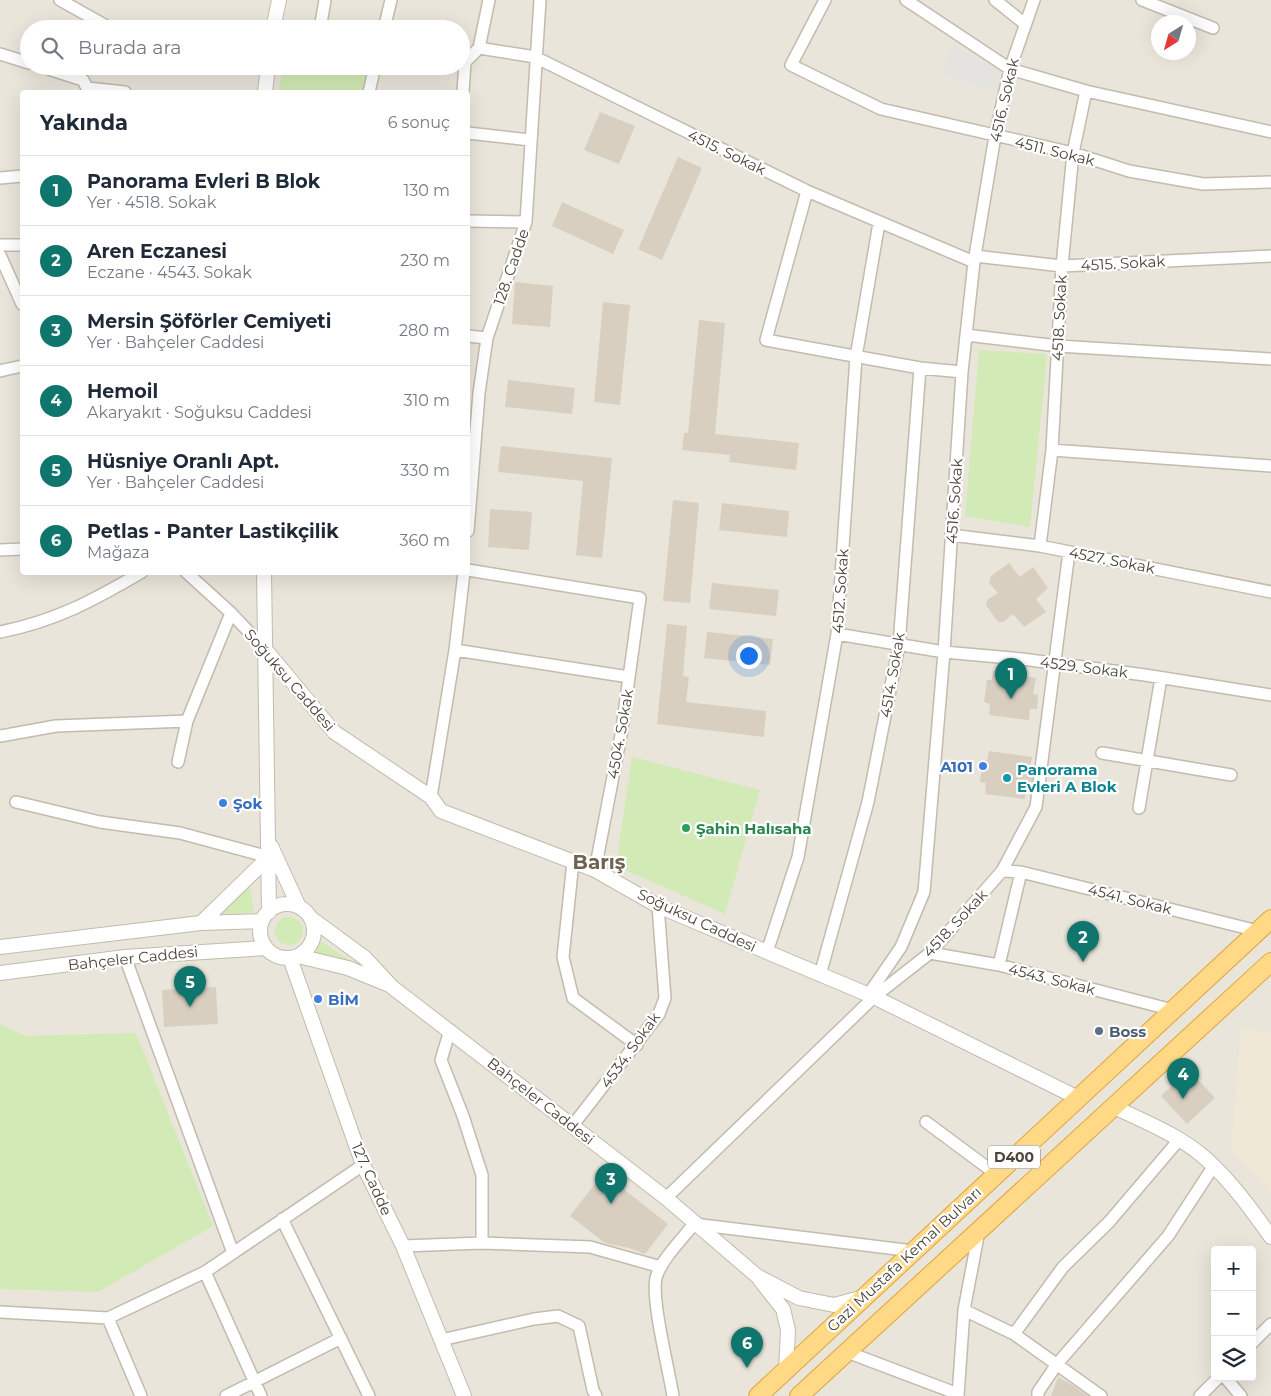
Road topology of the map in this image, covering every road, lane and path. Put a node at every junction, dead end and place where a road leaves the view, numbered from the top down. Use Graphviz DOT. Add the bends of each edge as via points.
graph roads {
  1 [pos="60,0"];
  2 [pos="279,0"];
  3 [pos="324,0"];
  4 [pos="391,0"];
  5 [pos="489,0"];
  6 [pos="540,0"];
  7 [pos="825,0"];
  8 [pos="906,0"];
  9 [pos="995,0"];
  10 [pos="1034,0"];
  11 [pos="1142,0"];
  12 [pos="96,20"];
  13 [pos="275,20"];
  14 [pos="321,20"];
  15 [pos="386,20"];
  16 [pos="1025,24"];
  17 [pos="1213,28"];
  18 [pos="479,48"];
  19 [pos="0,54"];
  20 [pos="470,57"];
  21 [pos="535,57"];
  22 [pos="20,60"];
  23 [pos="1010,69"];
  24 [pos="67,75"];
  25 [pos="267,75"];
  26 [pos="373,75"];
  27 [pos="464,75"];
  28 [pos="96,90"];
  29 [pos="265,90"];
  30 [pos="369,90"];
  31 [pos="462,90"];
  32 [pos="1086,91"];
  33 [pos="1271,132"];
  34 [pos="470,133"];
  35 [pos="995,136"];
  36 [pos="530,140"];
  37 [pos="1073,153"];
  38 [pos="20,176"];
  39 [pos="0,178"];
  40 [pos="1271,182"];
  41 [pos="807,191"];
  42 [pos="470,221"];
  43 [pos="526,222"];
  44 [pos="879,223"];
  45 [pos="20,244"];
  46 [pos="0,245"];
  47 [pos="0,256"];
  48 [pos="1271,256"];
  49 [pos="974,259"];
  50 [pos="1062,266"];
  51 [pos="20,297"];
  52 [pos="966,335"];
  53 [pos="470,336"];
  54 [pos="487,338"];
  55 [pos="1058,346"];
  56 [pos="856,356"];
  57 [pos="1271,359"];
  58 [pos="20,367"];
  59 [pos="920,368"];
  60 [pos="0,372"];
  61 [pos="962,372"];
  62 [pos="1052,450"];
  63 [pos="1271,466"];
  64 [pos="470,503"];
  65 [pos="951,535"];
  66 [pos="1040,546"];
  67 [pos="20,549"];
  68 [pos="0,550"];
  69 [pos="1069,552"];
  70 [pos="470,570"];
  71 [pos="137,575"];
  72 [pos="189,575"];
  73 [pos="264,575"];
  74 [pos="464,575"];
  75 [pos="1271,592"];
  76 [pos="231,614"];
  77 [pos="0,632"];
  78 [pos="837,634"];
  79 [pos="899,645"];
  80 [pos="264,648"];
  81 [pos="455,650"];
  82 [pos="944,652"];
  83 [pos="1054,664"];
  84 [pos="629,677"];
  85 [pos="1161,678"];
  86 [pos="1271,695"];
  87 [pos="187,721"];
  88 [pos="0,736"];
  89 [pos="1102,753"];
  90 [pos="1146,761"];
  91 [pos="178,762"];
  92 [pos="1231,775"];
  93 [pos="430,796"];
  94 [pos="16,802"];
  95 [pos="1140,808"];
  96 [pos="269,841"];
  97 [pos="269,857"];
  98 [pos="573,862"];
  99 [pos="595,870"];
  100 [pos="1002,871"];
  101 [pos="1021,872"];
  102 [pos="658,906"];
  103 [pos="299,907"];
  104 [pos="265,916"];
  105 [pos="312,919"];
  106 [pos="201,923"];
  107 [pos="1265,925"];
  108 [pos="0,947"];
  109 [pos="266,948"];
  110 [pos="767,952"];
  111 [pos="930,953"];
  112 [pos="125,957"];
  113 [pos="294,957"];
  114 [pos="1271,962"];
  115 [pos="999,966"];
  116 [pos="0,973"];
  117 [pos="820,975"];
  118 [pos="392,987"];
  119 [pos="871,996"];
  120 [pos="1172,1010"];
  121 [pos="450,1030"];
  122 [pos="638,1044"];
  123 [pos="1078,1098"];
  124 [pos="1112,1106"];
  125 [pos="926,1122"];
  126 [pos="573,1125"];
  127 [pos="1178,1141"];
  128 [pos="363,1165"];
  129 [pos="1213,1167"];
  130 [pos="996,1174"];
  131 [pos="666,1198"];
  132 [pos="282,1219"];
  133 [pos="694,1224"];
  134 [pos="979,1229"];
  135 [pos="1271,1237"];
  136 [pos="482,1243"];
  137 [pos="403,1246"];
  138 [pos="913,1251"];
  139 [pos="233,1253"];
  140 [pos="660,1267"];
  141 [pos="205,1272"];
  142 [pos="757,1276"];
  143 [pos="864,1296"];
  144 [pos="964,1310"];
  145 [pos="0,1312"];
  146 [pos="108,1318"];
  147 [pos="1271,1324"];
  148 [pos="1014,1334"];
  149 [pos="341,1338"];
  150 [pos="441,1340"];
  151 [pos="1256,1340"];
  152 [pos="847,1352"];
  153 [pos="1057,1364"];
  154 [pos="786,1370"];
  155 [pos="1215,1381"];
  156 [pos="1228,1381"];
  157 [pos="254,1383"];
  158 [pos="958,1395"];
  159 [pos="141,1396"];
  160 [pos="226,1396"];
  161 [pos="261,1396"];
  162 [pos="369,1396"];
  163 [pos="464,1396"];
  164 [pos="596,1396"];
  165 [pos="673,1396"];
  166 [pos="758,1396"];
  167 [pos="798,1396"];
  168 [pos="1038,1396"];
  169 [pos="1101,1396"];
  170 [pos="1200,1396"];
  171 [pos="1241,1396"];
  1 -- 12 [label="street"];
  2 -- 13 [label="street"];
  3 -- 14 [label="street"];
  4 -- 15 [label="street"];
  5 -- 18 [label="street"];
  6 -- 21 [label="street, 128. Cadde"];
  7 -- 35 [label="street, 4511. Sokak" via="791,65 881,109"];
  8 -- 23 [label="street"];
  9 -- 16 [label="street"];
  10 -- 16 [label="street, 4516. Sokak"];
  11 -- 17 [label="street"];
  16 -- 23 [label="street, 4516. Sokak"];
  18 -- 20 [label="street"];
  18 -- 21 [label="street, 4515. Sokak"];
  19 -- 22 [label="street"];
  21 -- 36 [label="street, 128. Cadde"];
  21 -- 41 [label="street, 4515. Sokak"];
  23 -- 32 [label="street"];
  23 -- 35 [label="street, 4516. Sokak"];
  24 -- 28 [label="street" via="83,80 87,88"];
  25 -- 29 [label="street"];
  26 -- 30 [label="street"];
  27 -- 31 [label="street"];
  32 -- 33 [label="street"];
  32 -- 37 [label="street, 4518. Sokak"];
  34 -- 36 [label="street"];
  35 -- 37 [label="street, 4511. Sokak"];
  35 -- 49 [label="street, 4516. Sokak"];
  36 -- 43 [label="street, 128. Cadde"];
  37 -- 40 [label="street, 4511. Sokak" via="1129,171 1203,184"];
  37 -- 50 [label="street, 4518. Sokak"];
  38 -- 39 [label="street"];
  41 -- 44 [label="street, 4515. Sokak"];
  41 -- 56 [label="street" via="766,340"];
  42 -- 43 [label="street"];
  43 -- 54 [label="street, 128. Cadde"];
  44 -- 49 [label="street, 4515. Sokak"];
  44 -- 56 [label="street, 4512. Sokak"];
  45 -- 46 [label="street"];
  47 -- 51 [label="street"];
  48 -- 50 [label="street, 4515. Sokak"];
  49 -- 50 [label="street, 4515. Sokak"];
  49 -- 52 [label="street, 4516. Sokak"];
  50 -- 55 [label="street, 4518. Sokak"];
  52 -- 55 [label="street"];
  52 -- 61 [label="street, 4516. Sokak"];
  53 -- 54 [label="street"];
  54 -- 64 [label="street, 128. Cadde" via="478,393"];
  55 -- 57 [label="street"];
  55 -- 62 [label="street, 4518. Sokak"];
  56 -- 59 [label="street"];
  56 -- 78 [label="street, 4512. Sokak"];
  58 -- 60 [label="street"];
  59 -- 61 [label="street"];
  59 -- 79 [label="street, 4514. Sokak"];
  61 -- 65 [label="street, 4516. Sokak"];
  62 -- 63 [label="street"];
  62 -- 66 [label="street, 4518. Sokak"];
  65 -- 66 [label="street, 4527. Sokak"];
  65 -- 82 [label="street, 4516. Sokak"];
  66 -- 69 [label="street, 4527. Sokak"];
  67 -- 68 [label="street"];
  69 -- 75 [label="street, 4527. Sokak"];
  69 -- 83 [label="street, 4518. Sokak"];
  70 -- 84 [label="street, 4504. Sokak" via="640,598"];
  71 -- 77 [label="street" via="84,606 33,626"];
  72 -- 76 [label="street, Soğuksu Caddesi"];
  73 -- 80 [label="street"];
  74 -- 81 [label="street"];
  76 -- 80 [label="street, Soğuksu Caddesi"];
  76 -- 87 [label="street"];
  78 -- 79 [label="street, 4529. Sokak"];
  78 -- 110 [label="street, 4512. Sokak" via="798,857"];
  79 -- 82 [label="street, 4529. Sokak"];
  79 -- 117 [label="street, 4514. Sokak" via="868,802"];
  80 -- 93 [label="street, Soğuksu Caddesi" via="334,732"];
  80 -- 96 [label="street"];
  81 -- 84 [label="street"];
  81 -- 93 [label="street"];
  82 -- 83 [label="street, 4529. Sokak"];
  82 -- 119 [label="street, 4516. Sokak" via="924,892 901,947"];
  83 -- 85 [label="street, 4529. Sokak"];
  83 -- 100 [label="street, 4518. Sokak" via="1036,808"];
  84 -- 99 [label="street, 4504. Sokak"];
  85 -- 86 [label="street, 4529. Sokak"];
  85 -- 90 [label="street"];
  87 -- 88 [label="street" via="56,726"];
  87 -- 91 [label="street"];
  89 -- 90 [label="street"];
  90 -- 92 [label="street"];
  90 -- 95 [label="street"];
  93 -- 98 [label="street, Soğuksu Caddesi" via="441,811"];
  94 -- 97 [label="street" via="100,822 180,833"];
  96 -- 97 [label="street"];
  96 -- 103 [label="street"];
  97 -- 104 [label="street"];
  97 -- 106 [label="street"];
  98 -- 99 [label="street, Soğuksu Caddesi"];
  98 -- 122 [label="street" via="563,958 573,998"];
  99 -- 102 [label="street, Soğuksu Caddesi"];
  100 -- 101 [label="street, 4541. Sokak"];
  100 -- 111 [label="street, 4518. Sokak"];
  101 -- 107 [label="street, 4541. Sokak"];
  101 -- 115 [label="street"];
  102 -- 110 [label="street, Soğuksu Caddesi"];
  102 -- 122 [label="street, 4534. Sokak" via="665,998 659,1014"];
  103 -- 104 [label="street" via="282,904"];
  103 -- 105 [label="street"];
  104 -- 106 [label="street, Bahçeler Caddesi"];
  104 -- 109 [label="street" via="261,940"];
  105 -- 113 [label="street" via="311,944"];
  105 -- 118 [label="street" via="365,958"];
  106 -- 108 [label="street, Bahçeler Caddesi"];
  107 -- 120 [label="highway, Gazi Mustafa Kemal Bulvarı / D400"];
  109 -- 112 [label="street, Bahçeler Caddesi"];
  109 -- 113 [label="street" via="272,954"];
  110 -- 117 [label="street, Soğuksu Caddesi"];
  111 -- 115 [label="street, 4543. Sokak"];
  111 -- 119 [label="street, 4518. Sokak"];
  112 -- 116 [label="street, Bahçeler Caddesi"];
  112 -- 139 [label="street"];
  113 -- 118 [label="street" via="348,968"];
  113 -- 128 [label="street, 127. Cadde"];
  114 -- 124 [label="highway, Gazi Mustafa Kemal Bulvarı / D400"];
  115 -- 120 [label="street, 4543. Sokak"];
  117 -- 119 [label="street, Soğuksu Caddesi"];
  118 -- 121 [label="street, Bahçeler Caddesi"];
  119 -- 123 [label="street, Soğuksu Caddesi"];
  119 -- 131 [label="street, 4518. Sokak"];
  120 -- 123 [label="highway, Gazi Mustafa Kemal Bulvarı / D400"];
  121 -- 126 [label="street, Bahçeler Caddesi"];
  121 -- 136 [label="street" via="441,1060 482,1175"];
  122 -- 126 [label="street, 4534. Sokak"];
  123 -- 130 [label="highway, Gazi Mustafa Kemal Bulvarı / D400"];
  124 -- 127 [label="street"];
  124 -- 134 [label="highway, Gazi Mustafa Kemal Bulvarı / D400"];
  125 -- 130 [label="street"];
  126 -- 131 [label="street, Bahçeler Caddesi"];
  127 -- 129 [label="street"];
  127 -- 148 [label="street" via="1109,1222 1063,1267"];
  128 -- 132 [label="street"];
  128 -- 137 [label="street, 127. Cadde"];
  129 -- 135 [label="street" via="1241,1195"];
  129 -- 153 [label="street" via="1168,1236"];
  130 -- 138 [label="highway, Gazi Mustafa Kemal Bulvarı / D400"];
  131 -- 133 [label="street, Bahçeler Caddesi"];
  132 -- 139 [label="street"];
  132 -- 149 [label="street"];
  133 -- 138 [label="street"];
  133 -- 140 [label="street"];
  133 -- 142 [label="street, Bahçeler Caddesi"];
  134 -- 144 [label="street"];
  134 -- 152 [label="highway, Gazi Mustafa Kemal Bulvarı / D400"];
  136 -- 137 [label="street"];
  136 -- 140 [label="street" via="590,1247"];
  137 -- 150 [label="street, 127. Cadde"];
  138 -- 143 [label="highway, Gazi Mustafa Kemal Bulvarı / D400"];
  139 -- 141 [label="street"];
  140 -- 165 [label="street" via="656,1278 656,1301"];
  141 -- 146 [label="street"];
  141 -- 157 [label="street"];
  142 -- 143 [label="street" via="799,1298 834,1305"];
  142 -- 154 [label="street" via="783,1309 788,1330"];
  143 -- 154 [label="highway, Gazi Mustafa Kemal Bulvarı / D400"];
  144 -- 148 [label="street"];
  144 -- 158 [label="street"];
  145 -- 146 [label="street"];
  146 -- 159 [label="street"];
  147 -- 151 [label="street"];
  148 -- 153 [label="street"];
  149 -- 157 [label="street"];
  149 -- 162 [label="street"];
  150 -- 163 [label="street, 127. Cadde"];
  150 -- 164 [label="street" via="558,1316 579,1326"];
  152 -- 158 [label="street"];
  152 -- 167 [label="highway, Gazi Mustafa Kemal Bulvarı / D400"];
  153 -- 168 [label="street"];
  153 -- 169 [label="street"];
  154 -- 166 [label="highway, Gazi Mustafa Kemal Bulvarı / D400"];
  155 -- 170 [label="street"];
  156 -- 171 [label="street"];
  157 -- 160 [label="street"];
  157 -- 161 [label="street"];
}
